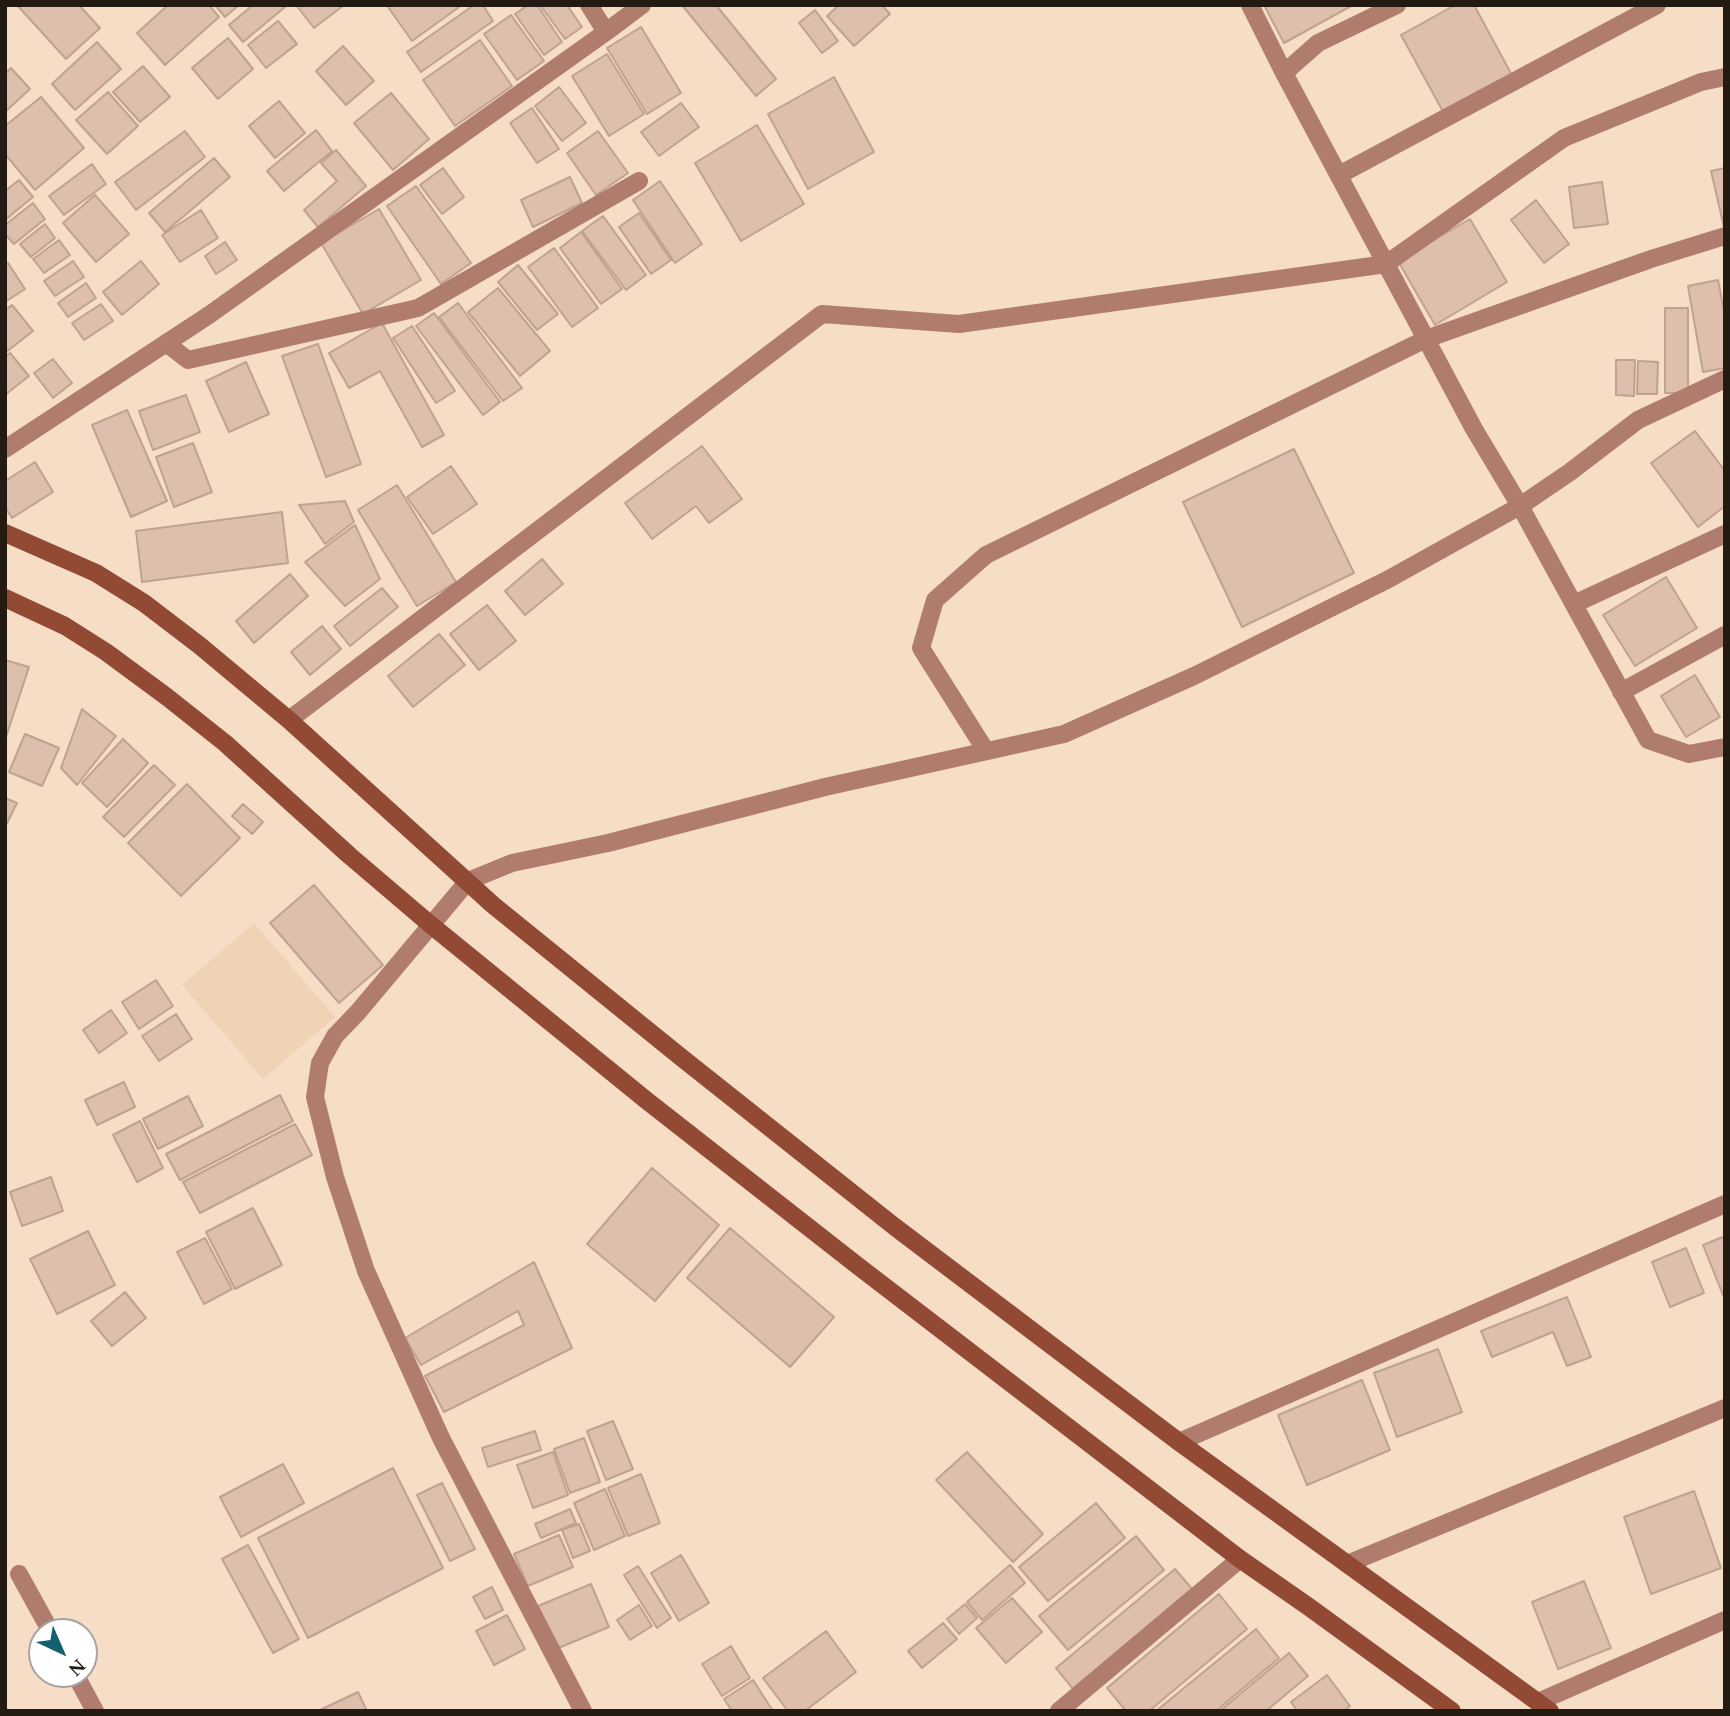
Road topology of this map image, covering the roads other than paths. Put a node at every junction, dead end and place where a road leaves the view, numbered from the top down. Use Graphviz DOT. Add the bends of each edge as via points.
graph roads {
  1 [pos="589,5"];
  2 [pos="642,5"];
  3 [pos="1250,5"];
  4 [pos="1397,5"];
  5 [pos="1657,5"];
  6 [pos="606,33"];
  7 [pos="1284,73"];
  8 [pos="1725,77"];
  9 [pos="1339,175"];
  10 [pos="639,181"];
  11 [pos="1725,236"];
  12 [pos="1386,264"];
  13 [pos="1426,339"];
  14 [pos="166,343"];
  15 [pos="1725,379"];
  16 [pos="5,449"];
  17 [pos="1520,506"];
  18 [pos="5,533"];
  19 [pos="1725,534"];
  20 [pos="5,598"];
  21 [pos="1574,604"];
  22 [pos="1725,635"];
  23 [pos="1621,692"];
  24 [pos="289,720"];
  25 [pos="1725,747"];
  26 [pos="986,751"];
  27 [pos="468,881"];
  28 [pos="431,925"];
  29 [pos="1725,1204"];
  30 [pos="1725,1408"];
  31 [pos="1179,1442"];
  32 [pos="1240,1559"];
  33 [pos="1347,1564"];
  34 [pos="19,1573"];
  35 [pos="43,1618"];
  36 [pos="1725,1620"];
  37 [pos="83,1688"];
  38 [pos="1544,1706"];
  39 [pos="95,1711"];
  40 [pos="583,1711"];
  41 [pos="1059,1711"];
  42 [pos="1452,1711"];
  1 -- 6 [label="street"];
  2 -- 6 [label="street"];
  3 -- 7 [label="street"];
  4 -- 7 [label="street" via="1318,43"];
  5 -- 9 [label="street"];
  6 -- 14 [label="street"];
  7 -- 9 [label="street"];
  8 -- 12 [label="street" via="1701,82 1564,138"];
  9 -- 12 [label="street"];
  10 -- 14 [label="street" via="418,308 188,360"];
  11 -- 13 [label="street"];
  12 -- 13 [label="street"];
  12 -- 24 [label="street" via="958,324 822,314"];
  13 -- 17 [label="street"];
  13 -- 26 [label="street" via="986,555 935,600 921,648"];
  14 -- 16 [label="street"];
  15 -- 17 [label="street" via="1638,420"];
  17 -- 21 [label="street"];
  17 -- 26 [label="street" via="1387,580 1194,677 1063,734"];
  18 -- 24 [label="main road" via="96,573 144,603"];
  19 -- 21 [label="street"];
  20 -- 28 [label="main road" via="65,626 167,697"];
  21 -- 23 [label="street"];
  22 -- 23 [label="street"];
  23 -- 25 [label="street" via="1648,740 1689,754"];
  24 -- 27 [label="main road"];
  26 -- 27 [label="street" via="512,863"];
  27 -- 28 [label="street"];
  27 -- 31 [label="main road" via="841,1185"];
  28 -- 32 [label="main road" via="657,1108"];
  28 -- 40 [label="street" via="335,1036 320,1063 315,1097 335,1178 366,1271 441,1438"];
  29 -- 31 [label="street"];
  30 -- 33 [label="street"];
  31 -- 33 [label="main road"];
  32 -- 41 [label="street"];
  32 -- 42 [label="main road"];
  33 -- 38 [label="main road"];
  34 -- 35 [label="street"];
  36 -- 38 [label="street"];
  37 -- 39 [label="street"];
}
